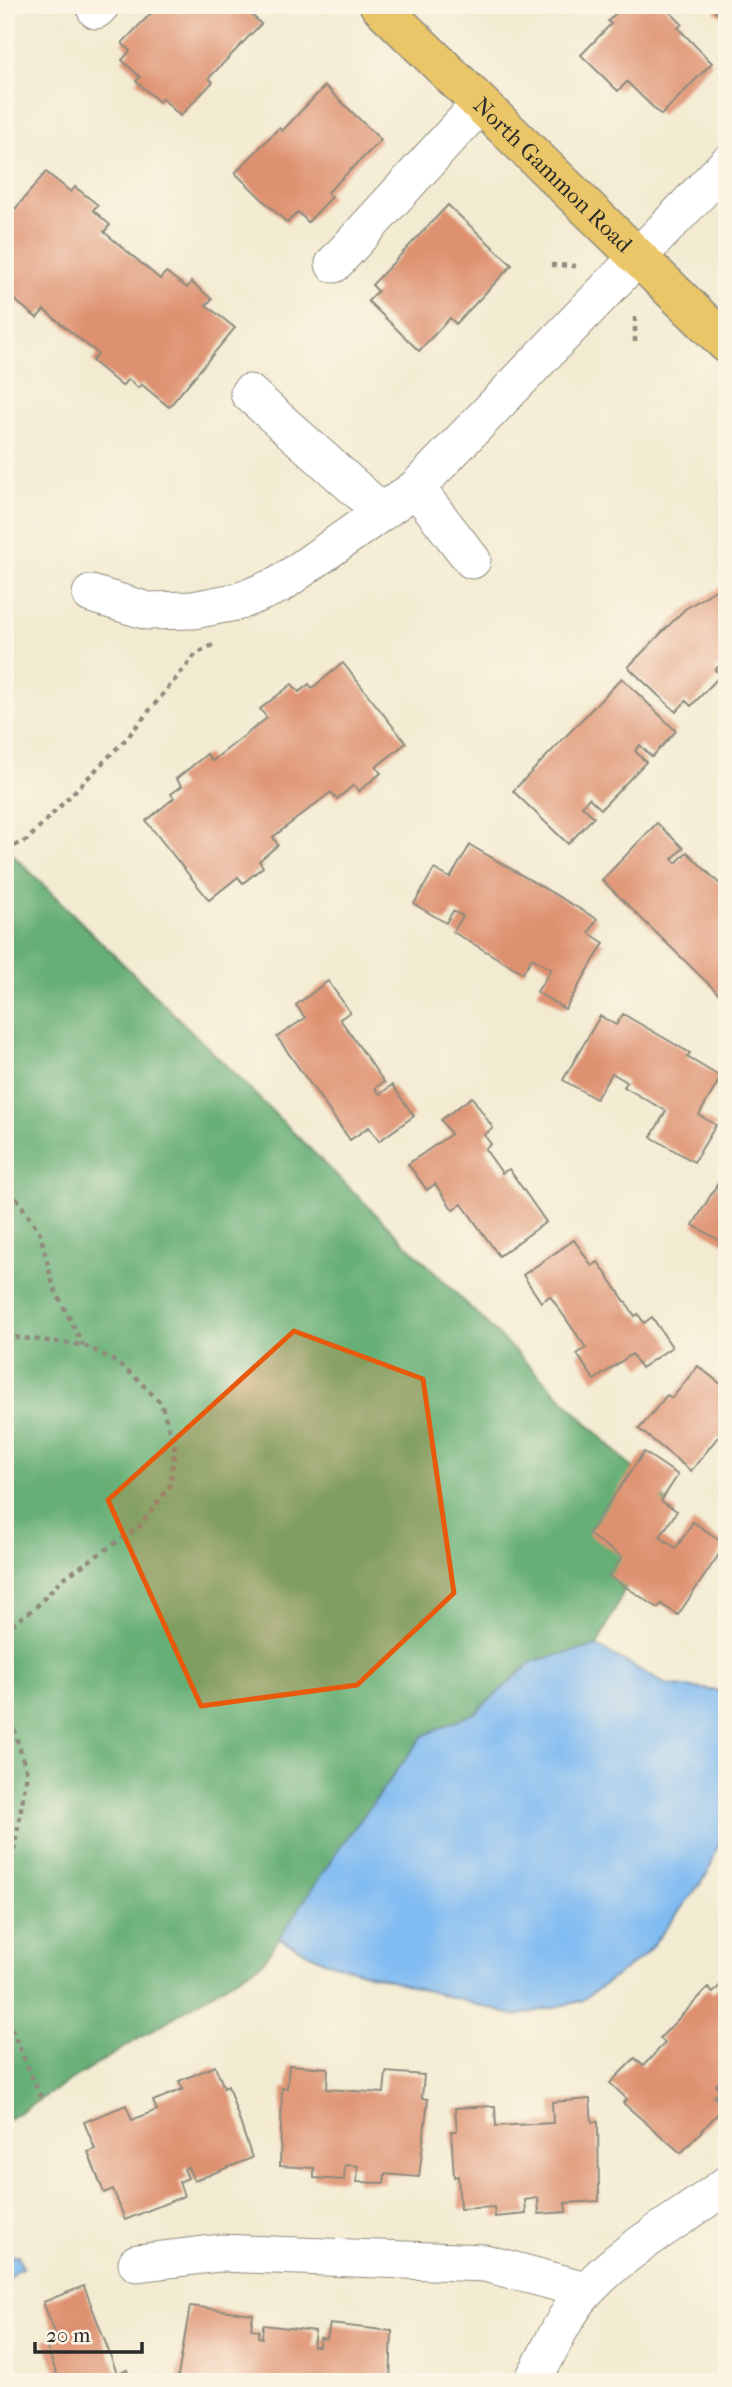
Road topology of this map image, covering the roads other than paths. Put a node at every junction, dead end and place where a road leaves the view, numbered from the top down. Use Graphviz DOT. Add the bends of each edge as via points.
graph roads {
  1 [pos="379,5"];
  2 [pos="481,104"];
  3 [pos="727,164"];
  4 [pos="638,257"];
  5 [pos="334,264"];
  6 [pos="727,344"];
  7 [pos="249,393"];
  8 [pos="416,488"];
  9 [pos="382,512"];
  10 [pos="472,560"];
  11 [pos="91,594"];
  12 [pos="727,2184"];
  13 [pos="137,2263"];
  14 [pos="586,2290"];
  15 [pos="532,2382"];
  1 -- 2 [label="main road, North Gammon Road"];
  2 -- 4 [label="main road, North Gammon Road"];
  2 -- 5 [label="street"];
  3 -- 4 [label="street"];
  4 -- 6 [label="main road, North Gammon Road"];
  4 -- 8 [label="street"];
  7 -- 9 [label="street"];
  8 -- 9 [label="street"];
  8 -- 10 [label="street"];
  9 -- 11 [label="street" via="279,585 240,601 193,611 148,611"];
  12 -- 14 [label="street" via="622,2257"];
  13 -- 14 [label="street" via="220,2253 485,2263"];
  14 -- 15 [label="street"];
}
